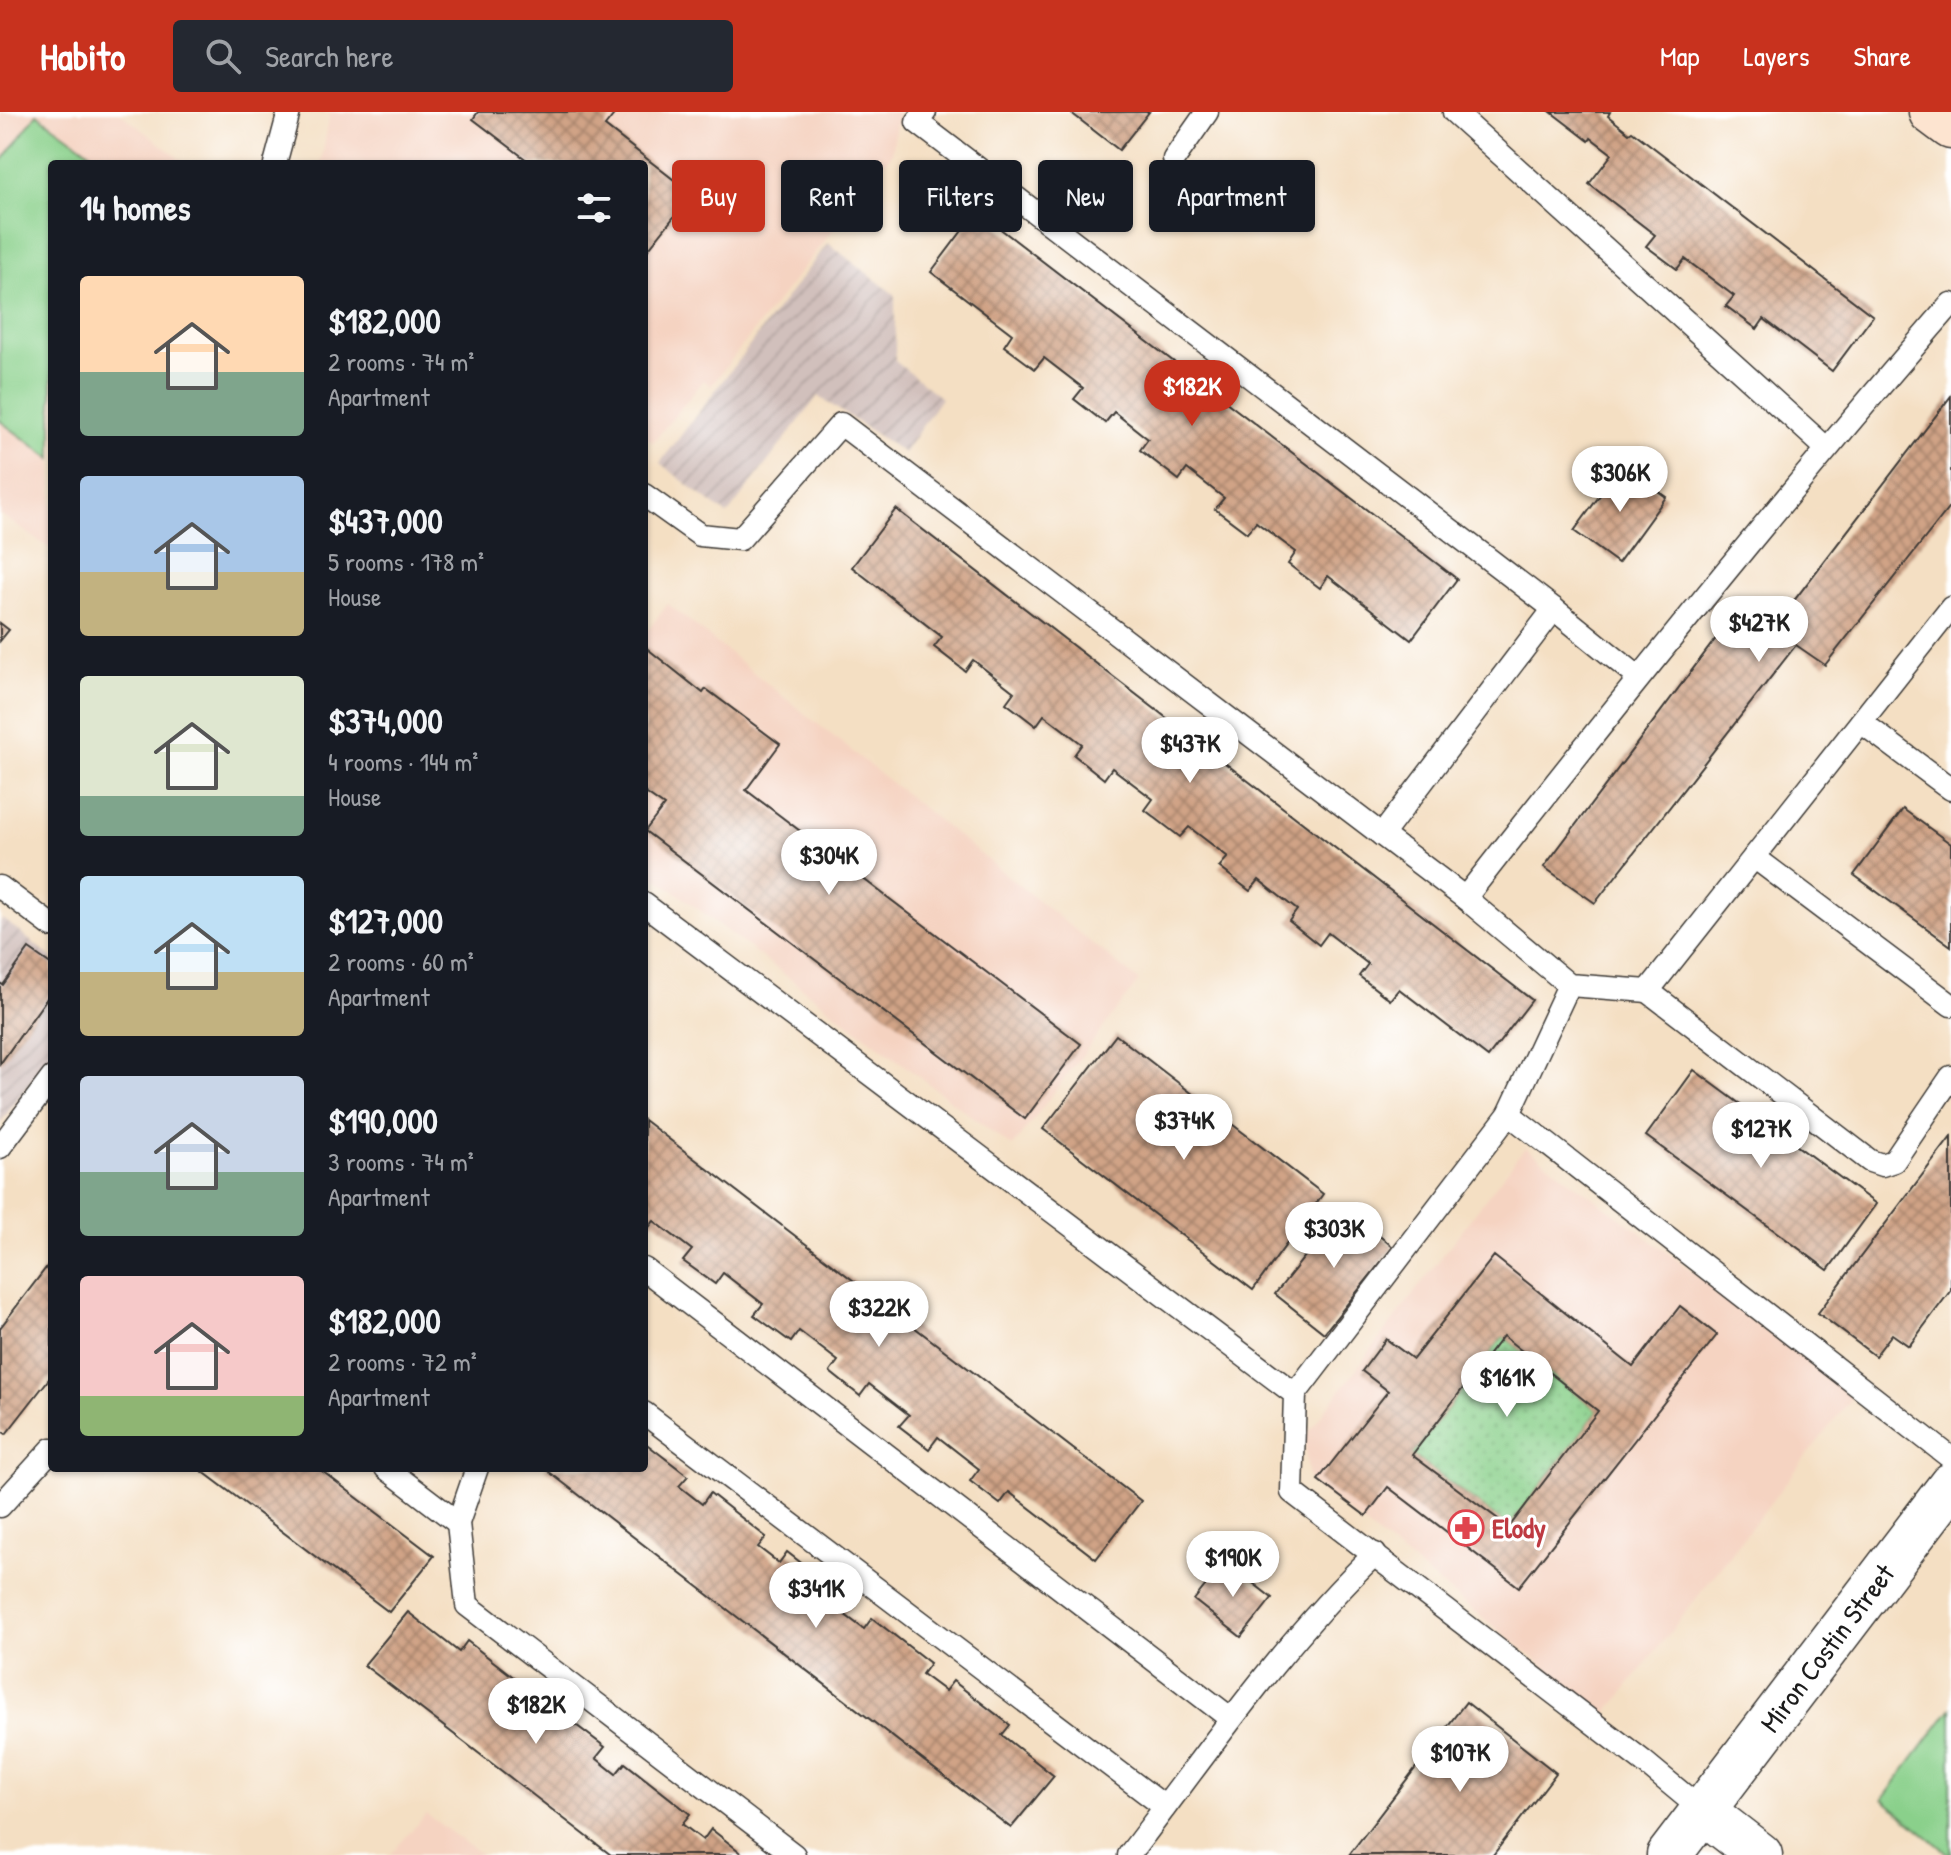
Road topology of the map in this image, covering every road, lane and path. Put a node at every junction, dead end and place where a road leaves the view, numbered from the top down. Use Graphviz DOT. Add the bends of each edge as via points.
graph roads {
  1 [pos="289,112"];
  2 [pos="925,112"];
  3 [pos="1207,112"];
  4 [pos="1454,112"];
  5 [pos="1931,112"];
  6 [pos="1951,127"];
  7 [pos="1174,159"];
  8 [pos="276,160"];
  9 [pos="1951,304"];
  10 [pos="1826,448"];
  11 [pos="648,498"];
  12 [pos="1951,608"];
  13 [pos="1554,609"];
  14 [pos="1638,677"];
  15 [pos="1861,722"];
  16 [pos="1951,789"];
  17 [pos="1382,835"];
  18 [pos="1754,857"];
  19 [pos="0,887"];
  20 [pos="1465,898"];
  21 [pos="648,907"];
  22 [pos="48,923"];
  23 [pos="1569,985"];
  24 [pos="1648,991"];
  25 [pos="1951,1005"];
  26 [pos="1951,1077"];
  27 [pos="48,1083"];
  28 [pos="1509,1114"];
  29 [pos="0,1147"];
  30 [pos="648,1272"];
  31 [pos="1295,1394"];
  32 [pos="648,1416"];
  33 [pos="48,1453"];
  34 [pos="1951,1458"];
  35 [pos="391,1472"];
  36 [pos="476,1472"];
  37 [pos="1951,1485"];
  38 [pos="0,1506"];
  39 [pos="458,1523"];
  40 [pos="1375,1554"];
  41 [pos="1230,1718"];
  42 [pos="1165,1807"];
  43 [pos="1703,1811"];
  44 [pos="794,1855"];
  45 [pos="1129,1855"];
  46 [pos="1669,1855"];
  47 [pos="1760,1855"];
  1 -- 8 [label="lane"];
  2 -- 13 [label="lane" via="917,122"];
  3 -- 7 [label="lane"];
  4 -- 10 [label="lane"];
  5 -- 6 [label="main road"];
  9 -- 10 [label="lane"];
  10 -- 14 [label="lane"];
  11 -- 17 [label="lane" via="700,535 740,539 841,424"];
  12 -- 15 [label="lane"];
  13 -- 14 [label="lane"];
  13 -- 17 [label="lane"];
  14 -- 20 [label="lane"];
  15 -- 16 [label="lane"];
  15 -- 18 [label="lane"];
  17 -- 20 [label="lane"];
  18 -- 24 [label="lane"];
  18 -- 25 [label="lane"];
  19 -- 22 [label="lane"];
  20 -- 23 [label="lane"];
  21 -- 31 [label="lane"];
  23 -- 24 [label="lane"];
  23 -- 28 [label="lane"];
  24 -- 26 [label="lane" via="1882,1165 1894,1161"];
  27 -- 29 [label="lane"];
  28 -- 31 [label="lane"];
  28 -- 34 [label="lane"];
  30 -- 41 [label="lane"];
  31 -- 40 [label="lane" via="1292,1492"];
  32 -- 42 [label="lane"];
  33 -- 38 [label="lane"];
  35 -- 39 [label="lane"];
  36 -- 39 [label="lane"];
  37 -- 43 [label="street, Miron Costin Street"];
  39 -- 44 [label="lane" via="467,1605"];
  40 -- 41 [label="lane" via="1328,1598"];
  40 -- 43 [label="lane"];
  41 -- 42 [label="lane"];
  42 -- 45 [label="lane"];
  43 -- 46 [label="street, Miron Costin Street"];
  43 -- 47 [label="street"];
}
